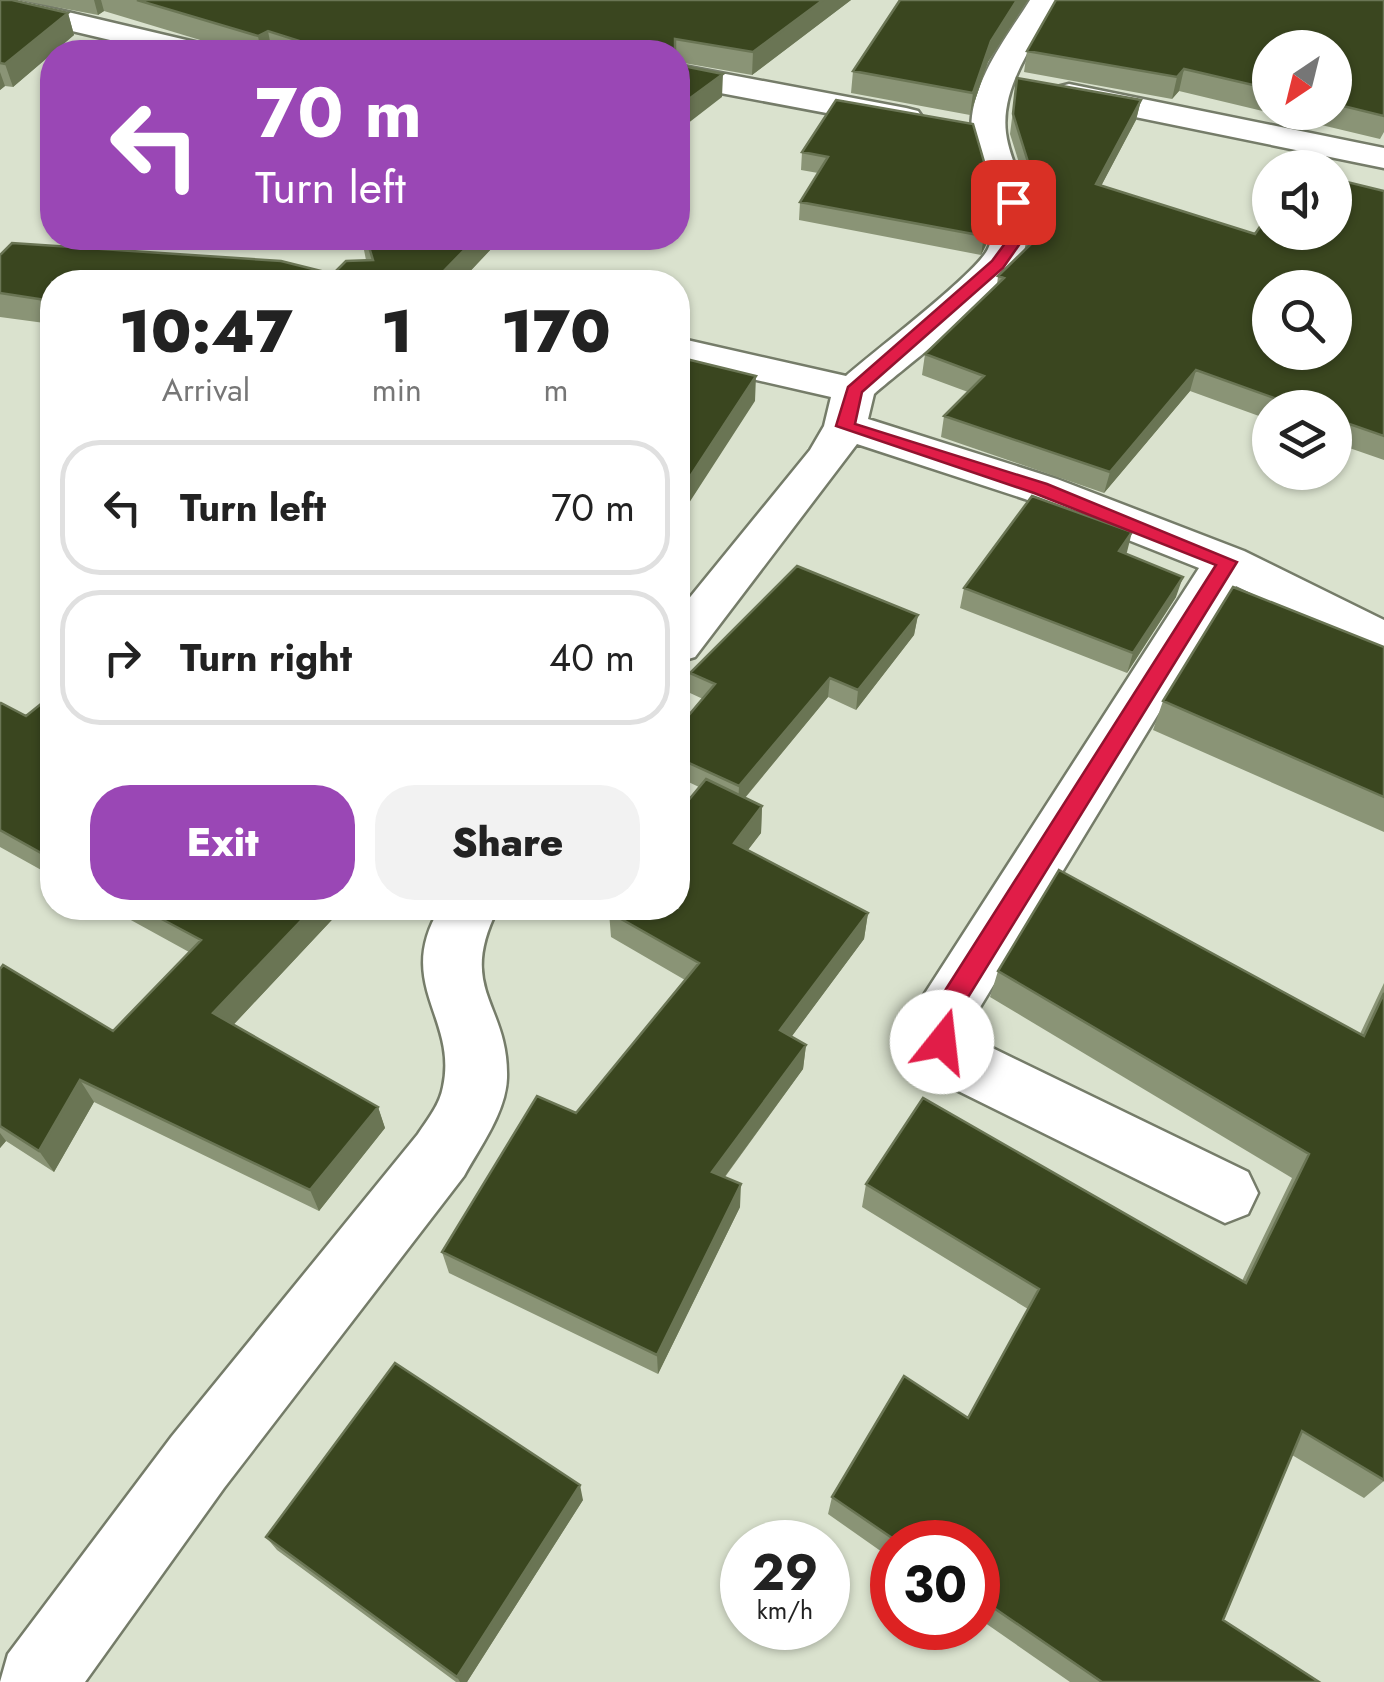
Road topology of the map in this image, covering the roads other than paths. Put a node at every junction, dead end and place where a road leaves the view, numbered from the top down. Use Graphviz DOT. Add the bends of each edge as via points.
graph roads {
  1 [pos="1045,0"];
  2 [pos="0,5"];
  3 [pos="148,40"];
  4 [pos="690,77"];
  5 [pos="999,81"];
  6 [pos="956,126"];
  7 [pos="1384,158"];
  8 [pos="690,354"];
  9 [pos="850,408"];
  10 [pos="1227,562"];
  11 [pos="690,630"];
  12 [pos="1384,641"];
  13 [pos="462,920"];
  14 [pos="1225,1193"];
  15 [pos="36,1682"];
  1 -- 5 [label="street"];
  2 -- 3 [label="street"];
  4 -- 6 [label="street"];
  5 -- 6 [label="street"];
  5 -- 7 [label="street"];
  6 -- 9 [label="street" via="1013,202 1013,242 998,265"];
  8 -- 9 [label="street"];
  9 -- 10 [label="street"];
  9 -- 11 [label="street" via="828,455"];
  10 -- 12 [label="street"];
  10 -- 14 [label="street" via="941,1019 942,1042 956,1060"];
  13 -- 15 [label="street" via="450,940 448,964 476,1076 472,1100 442,1154 198,1462"];
}
